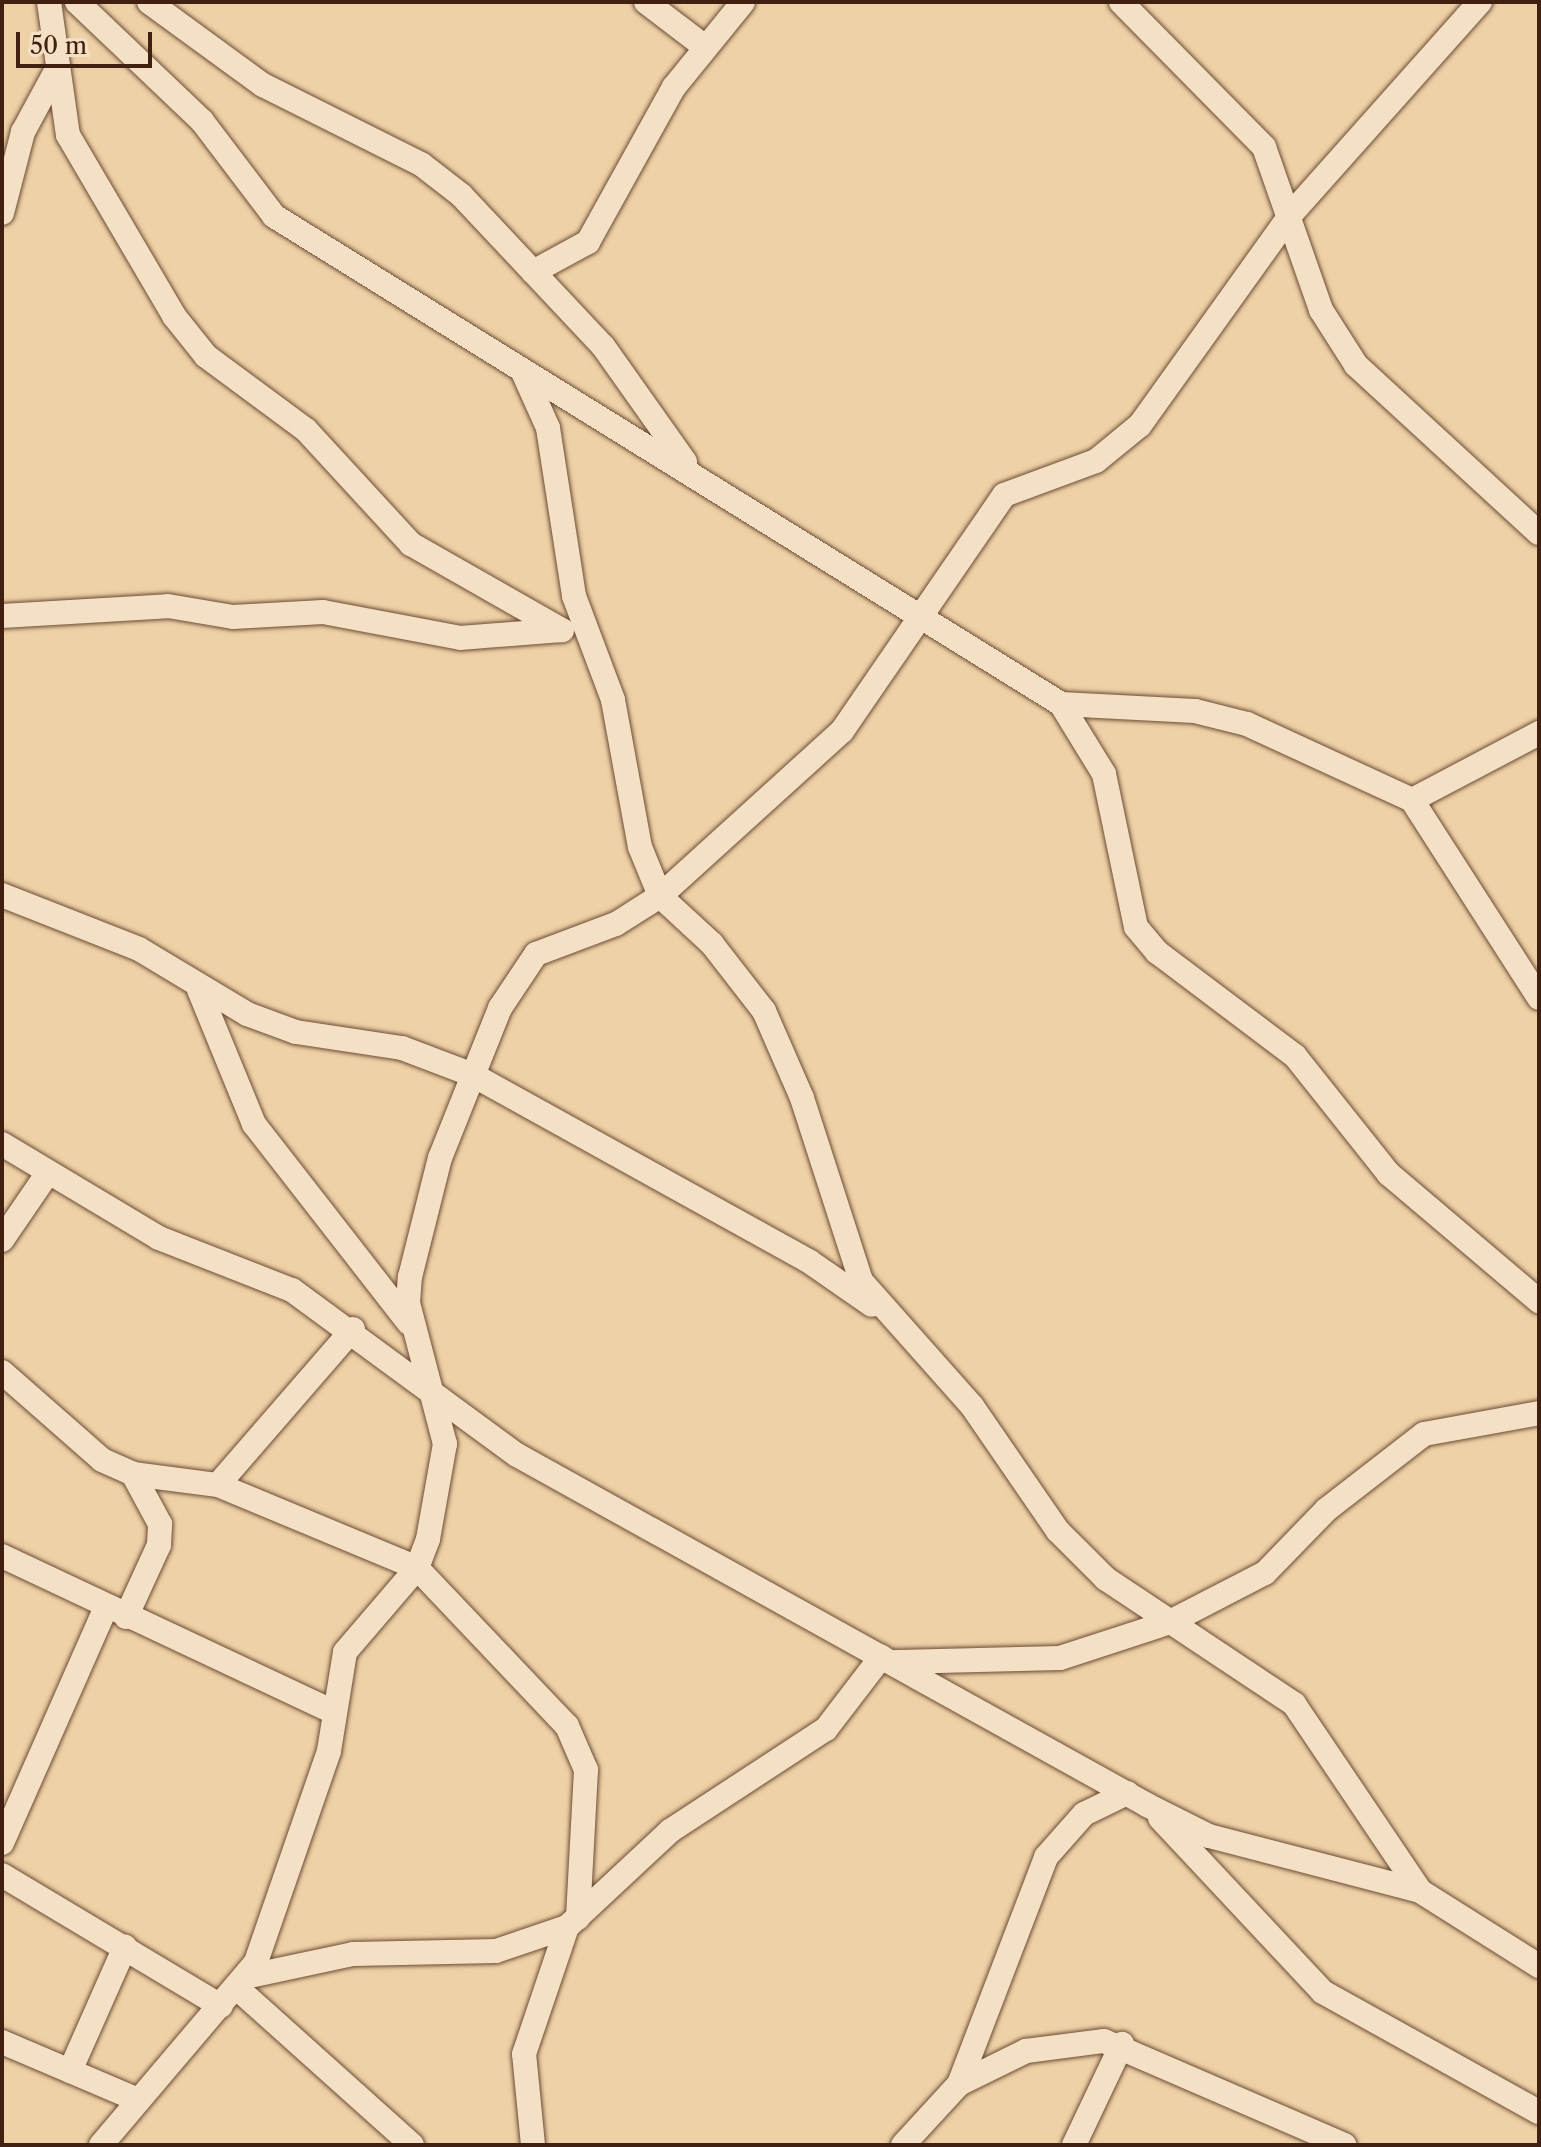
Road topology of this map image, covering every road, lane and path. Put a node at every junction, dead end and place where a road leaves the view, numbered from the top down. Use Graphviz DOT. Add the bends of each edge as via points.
graph roads {
  1 [pos="49,2"];
  2 [pos="77,2"];
  3 [pos="149,2"];
  4 [pos="646,2"];
  5 [pos="743,2"];
  6 [pos="1121,2"];
  7 [pos="1480,2"];
  8 [pos="705,47"];
  9 [pos="57,69"];
  10 [pos="2,213"];
  11 [pos="1291,214"];
  12 [pos="533,272"];
  13 [pos="523,372"];
  14 [pos="689,467"];
  15 [pos="1539,533"];
  16 [pos="2,616"];
  17 [pos="917,617"];
  18 [pos="573,628"];
  19 [pos="1061,704"];
  20 [pos="1539,733"];
  21 [pos="1412,800"];
  22 [pos="2,895"];
  23 [pos="660,896"];
  24 [pos="199,990"];
  25 [pos="1539,998"];
  26 [pos="473,1075"];
  27 [pos="2,1144"];
  28 [pos="47,1174"];
  29 [pos="2,1240"];
  30 [pos="1539,1301"];
  31 [pos="885,1314"];
  32 [pos="353,1329"];
  33 [pos="414,1331"];
  34 [pos="2,1372"];
  35 [pos="429,1390"];
  36 [pos="1539,1413"];
  37 [pos="133,1474"];
  38 [pos="218,1485"];
  39 [pos="2,1556"];
  40 [pos="417,1568"];
  41 [pos="116,1612"];
  42 [pos="1170,1622"];
  43 [pos="885,1659"];
  44 [pos="335,1713"];
  45 [pos="1137,1799"];
  46 [pos="10,1804"];
  47 [pos="2,1843"];
  48 [pos="2,1875"];
  49 [pos="1420,1891"];
  50 [pos="573,1923"];
  51 [pos="125,1947"];
  52 [pos="1539,1966"];
  53 [pos="234,1990"];
  54 [pos="2,2042"];
  55 [pos="1122,2044"];
  56 [pos="70,2071"];
  57 [pos="959,2084"];
  58 [pos="138,2100"];
  59 [pos="1539,2112"];
  60 [pos="407,2143"];
  61 [pos="1339,2144"];
  62 [pos="101,2145"];
  63 [pos="533,2145"];
  64 [pos="903,2145"];
  65 [pos="1074,2145"];
  1 -- 9 [label="street"];
  2 -- 13 [label="street" via="202,121 274,216"];
  3 -- 12 [label="street" via="263,85 421,164"];
  4 -- 8 [label="street"];
  5 -- 8 [label="street"];
  6 -- 11 [label="street" via="1252,131"];
  7 -- 11 [label="street"];
  8 -- 12 [label="street" via="661,109 588,242"];
  9 -- 10 [label="street" via="10,164"];
  9 -- 18 [label="street" via="80,160 174,316 206,356 306,430 411,544"];
  11 -- 15 [label="street" via="1321,310 1356,365"];
  11 -- 17 [label="street" via="1140,425 1096,461 1004,495"];
  12 -- 14 [label="street" via="603,346"];
  13 -- 14 [label="street"];
  13 -- 18 [label="street" via="548,428"];
  14 -- 17 [label="street"];
  16 -- 18 [label="street" via="168,606 233,617 338,613 460,638"];
  17 -- 19 [label="street"];
  17 -- 23 [label="street" via="842,731"];
  18 -- 23 [label="street" via="620,724 640,847"];
  19 -- 21 [label="street" via="1195,711 1247,724"];
  19 -- 30 [label="street" via="1104,774 1136,927 1157,952 1295,1056 1389,1174"];
  20 -- 21 [label="street"];
  21 -- 25 [label="street"];
  22 -- 24 [label="street" via="139,949"];
  23 -- 26 [label="street" via="616,924 536,954 500,1008"];
  23 -- 31 [label="street" via="712,944 764,1011 802,1098 861,1281"];
  24 -- 26 [label="street" via="296,1032 402,1048"];
  24 -- 33 [label="street" via="254,1124"];
  26 -- 31 [label="street" via="810,1262"];
  26 -- 33 [label="street" via="418,1239 408,1303"];
  27 -- 28 [label="street"];
  28 -- 29 [label="street"];
  28 -- 32 [label="street" via="159,1238 292,1290"];
  31 -- 42 [label="street" via="972,1406 1078,1555"];
  32 -- 35 [label="street"];
  32 -- 38 [label="street"];
  33 -- 35 [label="street"];
  34 -- 37 [label="street" via="84,1447"];
  35 -- 40 [label="street" via="445,1444 444,1477"];
  35 -- 43 [label="street" via="517,1455"];
  36 -- 42 [label="street" via="1424,1434 1326,1510 1265,1573"];
  37 -- 38 [label="street"];
  37 -- 41 [label="street" via="156,1504 160,1534"];
  38 -- 40 [label="street"];
  39 -- 41 [label="street"];
  40 -- 44 [label="street" via="345,1652"];
  40 -- 50 [label="street" via="579,1747 586,1770"];
  41 -- 44 [label="street"];
  41 -- 46 [label="street"];
  42 -- 43 [label="street" via="1060,1658"];
  42 -- 49 [label="street" via="1294,1704"];
  43 -- 45 [label="street"];
  43 -- 50 [label="street" via="826,1729 670,1831"];
  44 -- 53 [label="street" via="329,1751"];
  45 -- 49 [label="street" via="1209,1836"];
  45 -- 57 [label="street" via="1084,1814 1046,1857"];
  45 -- 59 [label="street" via="1323,1992"];
  46 -- 47 [label="street"];
  48 -- 51 [label="street"];
  49 -- 52 [label="street"];
  50 -- 53 [label="street" via="496,1951 353,1954"];
  50 -- 63 [label="street" via="524,2054"];
  51 -- 53 [label="street"];
  51 -- 56 [label="street"];
  53 -- 58 [label="street"];
  53 -- 60 [label="street"];
  54 -- 56 [label="street"];
  55 -- 57 [label="street" via="1026,2051"];
  55 -- 61 [label="street"];
  55 -- 65 [label="street"];
  56 -- 58 [label="street"];
  57 -- 64 [label="street"];
  58 -- 62 [label="street"];
}
